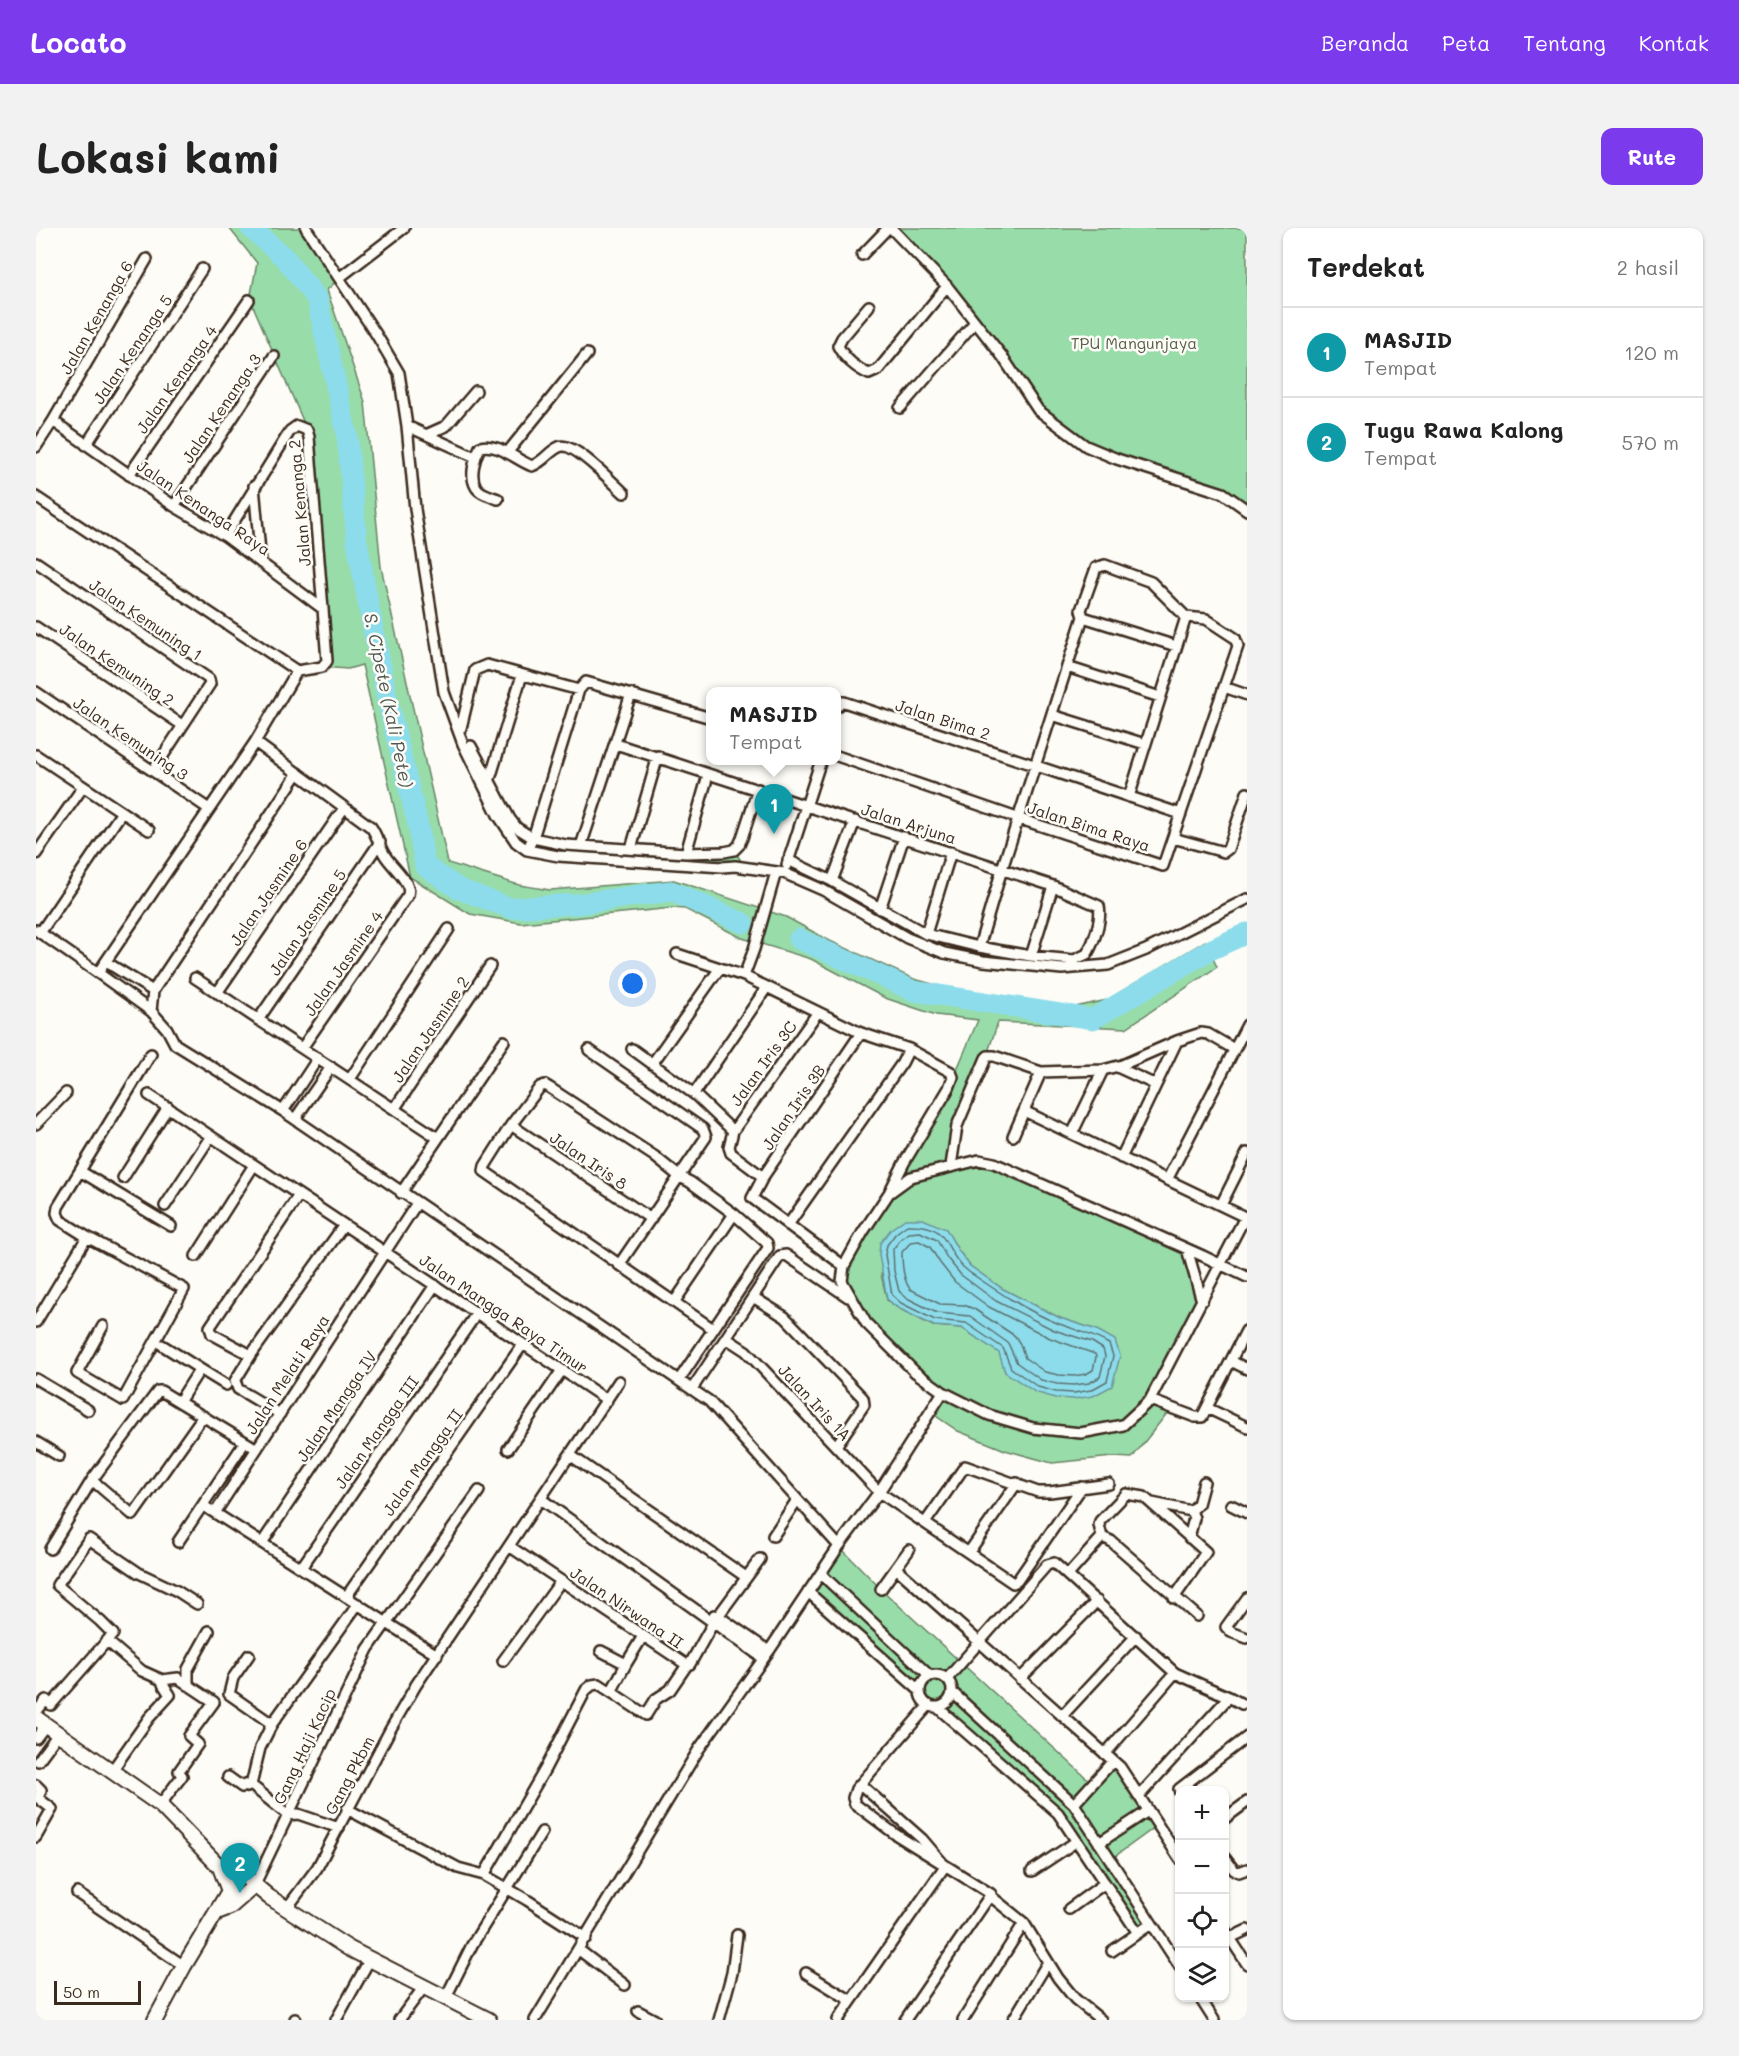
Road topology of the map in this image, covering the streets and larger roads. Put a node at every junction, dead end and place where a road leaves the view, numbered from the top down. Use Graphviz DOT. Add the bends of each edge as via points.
graph roads {
  1 [pos="404,228"];
  2 [pos="890,228"];
  3 [pos="310,229"];
  4 [pos="862,255"];
  5 [pos="147,259"];
  6 [pos="202,269"];
  7 [pos="339,278"];
  8 [pos="947,286"];
  9 [pos="249,300"];
  10 [pos="869,306"];
  11 [pos="975,322"];
  12 [pos="587,354"];
  13 [pos="274,356"];
  14 [pos="476,391"];
  15 [pos="900,408"];
  16 [pos="53,421"];
  17 [pos="407,426"];
  18 [pos="428,435"];
  19 [pos="86,445"];
  20 [pos="36,447"];
  21 [pos="507,453"];
  22 [pos="475,457"];
  23 [pos="129,475"];
  24 [pos="254,486"];
  25 [pos="624,493"];
  26 [pos="36,497"];
  27 [pos="498,499"];
  28 [pos="174,506"];
  29 [pos="1247,510"];
  30 [pos="225,536"];
  31 [pos="36,562"];
  32 [pos="261,563"];
  33 [pos="323,609"];
  34 [pos="1083,617"];
  35 [pos="1186,617"];
  36 [pos="36,627"];
  37 [pos="1176,646"];
  38 [pos="1067,667"];
  39 [pos="297,671"];
  40 [pos="522,675"];
  41 [pos="1224,687"];
  42 [pos="579,690"];
  43 [pos="36,692"];
  44 [pos="631,694"];
  45 [pos="1247,695"];
  46 [pos="1160,697"];
  47 [pos="841,705"];
  48 [pos="1052,715"];
  49 [pos="706,716"];
  50 [pos="182,725"];
  51 [pos="459,729"];
  52 [pos="255,742"];
  53 [pos="616,744"];
  54 [pos="1145,744"];
  55 [pos="36,756"];
  56 [pos="658,756"];
  57 [pos="841,757"];
  58 [pos="819,765"];
  59 [pos="1036,766"];
  60 [pos="153,771"];
  61 [pos="298,773"];
  62 [pos="708,775"];
  63 [pos="490,780"];
  64 [pos="83,787"];
  65 [pos="758,789"];
  66 [pos="486,791"];
  67 [pos="1247,793"];
  68 [pos="1129,797"];
  69 [pos="806,805"];
  70 [pos="344,808"];
  71 [pos="209,809"];
  72 [pos="122,812"];
  73 [pos="1181,814"];
  74 [pos="1020,819"];
  75 [pos="855,821"];
  76 [pos="149,830"];
  77 [pos="904,837"];
  78 [pos="533,838"];
  79 [pos="1173,838"];
  80 [pos="380,842"];
  81 [pos="581,846"];
  82 [pos="631,849"];
  83 [pos="527,850"];
  84 [pos="951,852"];
  85 [pos="686,853"];
  86 [pos="36,854"];
  87 [pos="788,860"];
  88 [pos="1002,869"];
  89 [pos="780,872"];
  90 [pos="832,881"];
  91 [pos="1053,886"];
  92 [pos="1247,899"];
  93 [pos="880,909"];
  94 [pos="449,929"];
  95 [pos="38,932"];
  96 [pos="926,934"];
  97 [pos="980,947"];
  98 [pos="677,954"];
  99 [pos="1031,956"];
  100 [pos="106,962"];
  101 [pos="490,966"];
  102 [pos="720,968"];
  103 [pos="98,973"];
  104 [pos="744,976"];
  105 [pos="195,978"];
  106 [pos="767,987"];
  107 [pos="153,991"];
  108 [pos="217,993"];
  109 [pos="151,1011"];
  110 [pos="818,1012"];
  111 [pos="258,1020"];
  112 [pos="1247,1025"];
  113 [pos="861,1033"];
  114 [pos="504,1041"];
  115 [pos="1177,1041"];
  116 [pos="302,1048"];
  117 [pos="1234,1048"];
  118 [pos="632,1049"];
  119 [pos="909,1049"];
  120 [pos="589,1050"];
  121 [pos="151,1054"];
  122 [pos="318,1059"];
  123 [pos="652,1064"];
  124 [pos="1117,1066"];
  125 [pos="331,1067"];
  126 [pos="1103,1070"];
  127 [pos="1041,1072"];
  128 [pos="350,1079"];
  129 [pos="1156,1085"];
  130 [pos="66,1093"];
  131 [pos="694,1094"];
  132 [pos="149,1095"];
  133 [pos="168,1107"];
  134 [pos="395,1108"];
  135 [pos="283,1111"];
  136 [pos="1024,1111"];
  137 [pos="295,1119"];
  138 [pos="36,1124"];
  139 [pos="511,1125"];
  140 [pos="733,1131"];
  141 [pos="1072,1134"];
  142 [pos="211,1136"];
  143 [pos="1013,1136"];
  144 [pos="438,1138"];
  145 [pos="1247,1153"];
  146 [pos="1121,1158"];
  147 [pos="254,1165"];
  148 [pos="951,1166"];
  149 [pos="80,1171"];
  150 [pos="680,1177"];
  151 [pos="764,1177"];
  152 [pos="123,1178"];
  153 [pos="1167,1180"];
  154 [pos="401,1193"];
  155 [pos="889,1193"];
  156 [pos="299,1195"];
  157 [pos="417,1203"];
  158 [pos="1221,1205"];
  159 [pos="165,1206"];
  160 [pos="734,1214"];
  161 [pos="1244,1216"];
  162 [pos="651,1219"];
  163 [pos="344,1225"];
  164 [pos="788,1225"];
  165 [pos="171,1226"];
  166 [pos="87,1237"];
  167 [pos="1187,1249"];
  168 [pos="384,1251"];
  169 [pos="196,1256"];
  170 [pos="620,1264"];
  171 [pos="1220,1264"];
  172 [pos="844,1266"];
  173 [pos="1247,1277"];
  174 [pos="435,1285"];
  175 [pos="753,1297"];
  176 [pos="850,1298"];
  177 [pos="675,1301"];
  178 [pos="1202,1301"];
  179 [pos="477,1313"];
  180 [pos="36,1322"];
  181 [pos="103,1326"];
  182 [pos="713,1329"];
  183 [pos="1246,1331"];
  184 [pos="726,1338"];
  185 [pos="1244,1343"];
  186 [pos="523,1344"];
  187 [pos="162,1345"];
  188 [pos="251,1355"];
  189 [pos="1231,1361"];
  190 [pos="200,1369"];
  191 [pos="1247,1369"];
  192 [pos="562,1370"];
  193 [pos="36,1379"];
  194 [pos="679,1380"];
  195 [pos="619,1381"];
  196 [pos="226,1385"];
  197 [pos="692,1389"];
  198 [pos="943,1392"];
  199 [pos="607,1400"];
  200 [pos="1150,1400"];
  201 [pos="179,1402"];
  202 [pos="1207,1408"];
  203 [pos="88,1410"];
  204 [pos="279,1414"];
  205 [pos="203,1416"];
  206 [pos="1247,1427"];
  207 [pos="36,1442"];
  208 [pos="245,1442"];
  209 [pos="836,1446"];
  210 [pos="257,1449"];
  211 [pos="508,1449"];
  212 [pos="570,1455"];
  213 [pos="59,1456"];
  214 [pos="92,1480"];
  215 [pos="1204,1482"];
  216 [pos="1017,1484"];
  217 [pos="1109,1484"];
  218 [pos="1082,1487"];
  219 [pos="479,1491"];
  220 [pos="879,1492"];
  221 [pos="541,1499"];
  222 [pos="798,1500"];
  223 [pos="1149,1502"];
  224 [pos="1231,1505"];
  225 [pos="204,1506"];
  226 [pos="1191,1511"];
  227 [pos="1247,1512"];
  228 [pos="215,1513"];
  229 [pos="925,1523"];
  230 [pos="773,1536"];
  231 [pos="1102,1537"];
  232 [pos="1189,1538"];
  233 [pos="178,1542"];
  234 [pos="262,1543"];
  235 [pos="509,1546"];
  236 [pos="839,1546"];
  237 [pos="50,1549"];
  238 [pos="909,1550"];
  239 [pos="969,1552"];
  240 [pos="760,1559"];
  241 [pos="301,1568"];
  242 [pos="896,1568"];
  243 [pos="821,1574"];
  244 [pos="1068,1575"];
  245 [pos="746,1577"];
  246 [pos="561,1581"];
  247 [pos="881,1589"];
  248 [pos="808,1592"];
  249 [pos="346,1597"];
  250 [pos="1174,1598"];
  251 [pos="1247,1598"];
  252 [pos="1097,1601"];
  253 [pos="197,1604"];
  254 [pos="358,1604"];
  255 [pos="1197,1616"];
  256 [pos="716,1620"];
  257 [pos="387,1623"];
  258 [pos="209,1631"];
  259 [pos="643,1636"];
  260 [pos="1136,1636"];
  261 [pos="1247,1637"];
  262 [pos="107,1641"];
  263 [pos="980,1642"];
  264 [pos="601,1651"];
  265 [pos="249,1654"];
  266 [pos="436,1655"];
  267 [pos="766,1655"];
  268 [pos="503,1661"];
  269 [pos="626,1664"];
  270 [pos="687,1665"];
  271 [pos="1175,1673"];
  272 [pos="930,1676"];
  273 [pos="947,1679"];
  274 [pos="1020,1679"];
  275 [pos="162,1680"];
  276 [pos="188,1685"];
  277 [pos="920,1691"];
  278 [pos="611,1692"];
  279 [pos="952,1692"];
  280 [pos="1229,1697"];
  281 [pos="1242,1704"];
  282 [pos="933,1706"];
  283 [pos="36,1712"];
  284 [pos="1062,1716"];
  285 [pos="41,1722"];
  286 [pos="273,1724"];
  287 [pos="58,1734"];
  288 [pos="1247,1737"];
  289 [pos="36,1738"];
  290 [pos="1105,1754"];
  291 [pos="1113,1761"];
  292 [pos="37,1762"];
  293 [pos="111,1772"];
  294 [pos="228,1777"];
  295 [pos="860,1784"];
  296 [pos="36,1785"];
  297 [pos="250,1785"];
  298 [pos="1183,1786"];
  299 [pos="1139,1796"];
  300 [pos="1247,1803"];
  301 [pos="1074,1804"];
  302 [pos="160,1805"];
  303 [pos="347,1809"];
  304 [pos="1148,1811"];
  305 [pos="288,1815"];
  306 [pos="1229,1816"];
  307 [pos="339,1828"];
  308 [pos="542,1832"];
  309 [pos="36,1836"];
  310 [pos="1077,1841"];
  311 [pos="1099,1843"];
  312 [pos="1175,1853"];
  313 [pos="1229,1864"];
  314 [pos="945,1866"];
  315 [pos="220,1867"];
  316 [pos="1247,1869"];
  317 [pos="1032,1871"];
  318 [pos="484,1875"];
  319 [pos="1105,1883"];
  320 [pos="254,1886"];
  321 [pos="507,1889"];
  322 [pos="77,1893"];
  323 [pos="993,1898"];
  324 [pos="287,1908"];
  325 [pos="1069,1909"];
  326 [pos="217,1912"];
  327 [pos="1024,1923"];
  328 [pos="1145,1928"];
  329 [pos="1247,1930"];
  330 [pos="737,1935"];
  331 [pos="586,1938"];
  332 [pos="1230,1938"];
  333 [pos="579,1950"];
  334 [pos="1112,1951"];
  335 [pos="370,1959"];
  336 [pos="1048,1962"];
  337 [pos="1175,1962"];
  338 [pos="1247,1964"];
  339 [pos="184,1966"];
  340 [pos="806,1973"];
  341 [pos="625,1985"];
  342 [pos="424,1987"];
  343 [pos="446,1997"];
  344 [pos="850,2000"];
  345 [pos="1203,2002"];
  346 [pos="638,2011"];
  347 [pos="155,2020"];
  348 [pos="336,2020"];
  349 [pos="399,2020"];
  350 [pos="489,2020"];
  351 [pos="535,2020"];
  352 [pos="655,2020"];
  353 [pos="719,2020"];
  354 [pos="837,2020"];
  355 [pos="905,2020"];
  356 [pos="963,2020"];
  357 [pos="1013,2020"];
  358 [pos="1101,2020"];
  359 [pos="1214,2020"];
  1 -- 7 [label="street"];
  2 -- 4 [label="street"];
  2 -- 8 [label="street"];
  3 -- 7 [label="street"];
  5 -- 16 [label="street, Jalan Kenanga 6"];
  6 -- 19 [label="street, Jalan Kenanga 5"];
  7 -- 17 [label="street" via="399,373"];
  8 -- 10 [label="street" via="878,370 869,374 849,360 838,346"];
  8 -- 11 [label="street"];
  9 -- 23 [label="street, Jalan Kenanga 4"];
  11 -- 15 [label="street"];
  11 -- 29 [label="street" via="1038,410 1086,446 1223,493"];
  12 -- 21 [label="street"];
  13 -- 28 [label="street, Jalan Kenanga 3"];
  14 -- 18 [label="street" via="446,426"];
  16 -- 19 [label="street, Jalan Kenanga Raya"];
  16 -- 20 [label="street"];
  17 -- 18 [label="street"];
  17 -- 51 [label="street" via="415,509 444,693"];
  18 -- 22 [label="street"];
  19 -- 23 [label="street, Jalan Kenanga Raya"];
  21 -- 22 [label="street" via="486,446 480,447"];
  21 -- 25 [label="street" via="532,466 561,445 568,446"];
  22 -- 27 [label="street" via="475,487"];
  23 -- 28 [label="street, Jalan Kenanga Raya"];
  24 -- 30 [label="street, Jalan Kenanga 2"];
  24 -- 32 [label="street"];
  24 -- 33 [label="street, Jalan Kenanga 2" via="290,431 297,426 307,430"];
  26 -- 39 [label="street"];
  28 -- 30 [label="street, Jalan Kenanga Raya"];
  30 -- 32 [label="street, Jalan Kenanga Raya"];
  31 -- 50 [label="street, Jalan Kemuning 1" via="209,679 210,684"];
  32 -- 33 [label="street, Jalan Kenanga Raya"];
  33 -- 39 [label="street" via="327,661 322,667"];
  34 -- 35 [label="street" via="1081,610 1096,568 1101,565 1151,582"];
  34 -- 37 [label="street"];
  34 -- 38 [label="street"];
  35 -- 37 [label="street"];
  35 -- 41 [label="street, Jalan Bima Raya" via="1206,619 1235,638 1238,646"];
  36 -- 50 [label="street, Jalan Kemuning 2"];
  37 -- 46 [label="street"];
  38 -- 46 [label="street"];
  38 -- 48 [label="street"];
  39 -- 52 [label="street"];
  40 -- 42 [label="street"];
  40 -- 51 [label="street" via="487,665 475,670"];
  40 -- 63 [label="street"];
  41 -- 45 [label="street"];
  41 -- 73 [label="street, Jalan Bima Raya"];
  42 -- 44 [label="street" via="586,682"];
  42 -- 78 [label="street"];
  43 -- 60 [label="street, Jalan Kemuning 3"];
  44 -- 49 [label="street"];
  44 -- 53 [label="street"];
  46 -- 54 [label="street"];
  47 -- 59 [label="street, Jalan Bima 2"];
  48 -- 54 [label="street"];
  48 -- 59 [label="street"];
  50 -- 60 [label="street, Jalan Kemuning 1"];
  51 -- 63 [label="street"];
  51 -- 66 [label="street"];
  52 -- 61 [label="street"];
  52 -- 71 [label="street"];
  53 -- 56 [label="street, Jalan Arjuna"];
  53 -- 81 [label="street"];
  54 -- 68 [label="street"];
  55 -- 64 [label="street"];
  56 -- 62 [label="street, Jalan Arjuna"];
  56 -- 82 [label="street"];
  57 -- 74 [label="street, Jalan Bima Raya"];
  58 -- 69 [label="street"];
  59 -- 68 [label="street, Jalan Bima 2"];
  59 -- 74 [label="street"];
  60 -- 71 [label="street, Jalan Kemuning 3"];
  61 -- 70 [label="street"];
  61 -- 107 [label="street"];
  62 -- 65 [label="street, Jalan Arjuna"];
  62 -- 85 [label="street"];
  63 -- 66 [label="street"];
  63 -- 78 [label="street" via="510,819"];
  64 -- 72 [label="street"];
  64 -- 86 [label="street"];
  65 -- 69 [label="street, Jalan Arjuna"];
  65 -- 85 [label="street" via="742,838 734,850"];
  66 -- 83 [label="street" via="511,835"];
  67 -- 79 [label="street" via="1224,852"];
  68 -- 73 [label="street, Jalan Bima 2"];
  69 -- 75 [label="street, Jalan Arjuna"];
  69 -- 87 [label="street"];
  70 -- 80 [label="street" via="371,827"];
  70 -- 108 [label="street, Jalan Jasmine 6"];
  71 -- 100 [label="street"];
  72 -- 76 [label="street"];
  72 -- 95 [label="street"];
  73 -- 79 [label="street, Jalan Bima Raya"];
  74 -- 79 [label="street, Jalan Bima Raya" via="1164,866"];
  74 -- 88 [label="street"];
  75 -- 77 [label="street, Jalan Arjuna"];
  75 -- 90 [label="street"];
  77 -- 84 [label="street, Jalan Arjuna"];
  77 -- 93 [label="street"];
  78 -- 81 [label="street"];
  78 -- 83 [label="street"];
  80 -- 111 [label="street, Jalan Jasmine 5"];
  80 -- 116 [label="street, Jalan Jasmine 4" via="386,857 407,884 408,895"];
  81 -- 82 [label="street"];
  82 -- 85 [label="street"];
  83 -- 89 [label="street" via="547,855"];
  84 -- 88 [label="street, Jalan Arjuna"];
  84 -- 96 [label="street"];
  87 -- 89 [label="street"];
  87 -- 90 [label="street"];
  88 -- 91 [label="street, Jalan Arjuna"];
  88 -- 97 [label="street"];
  89 -- 92 [label="street" via="944,953 1062,969 1108,965"];
  89 -- 104 [label="street"];
  90 -- 93 [label="street"];
  91 -- 99 [label="street"];
  91 -- 99 [label="street, Jalan Arjuna" via="1099,906 1097,927 1089,951 1080,958"];
  93 -- 96 [label="street"];
  94 -- 128 [label="street"];
  95 -- 103 [label="street"];
  96 -- 97 [label="street"];
  97 -- 99 [label="street"];
  98 -- 102 [label="street"];
  100 -- 103 [label="street"];
  100 -- 107 [label="street"];
  101 -- 134 [label="street, Jalan Jasmine 2"];
  102 -- 104 [label="street"];
  102 -- 123 [label="street"];
  103 -- 109 [label="street"];
  104 -- 106 [label="street"];
  105 -- 108 [label="street"];
  106 -- 110 [label="street"];
  106 -- 131 [label="street"];
  107 -- 109 [label="street"];
  108 -- 111 [label="street"];
  109 -- 135 [label="street" via="175,1044"];
  110 -- 113 [label="street"];
  110 -- 140 [label="street, Jalan Iris 3C"];
  111 -- 116 [label="street"];
  112 -- 117 [label="street"];
  113 -- 119 [label="street"];
  113 -- 151 [label="street, Jalan Iris 3B"];
  114 -- 144 [label="street"];
  115 -- 117 [label="street" via="1205,1033"];
  115 -- 124 [label="street"];
  115 -- 129 [label="street"];
  116 -- 122 [label="street"];
  117 -- 153 [label="street"];
  118 -- 123 [label="street"];
  119 -- 155 [label="street" via="951,1072 953,1077"];
  119 -- 164 [label="street"];
  120 -- 150 [label="street" via="703,1129 706,1137"];
  121 -- 149 [label="street"];
  122 -- 125 [label="street"];
  122 -- 135 [label="street"];
  123 -- 131 [label="street"];
  124 -- 126 [label="street"];
  124 -- 129 [label="street"];
  125 -- 128 [label="street"];
  125 -- 137 [label="street"];
  126 -- 127 [label="street"];
  126 -- 141 [label="street"];
  127 -- 136 [label="street"];
  127 -- 148 [label="street" via="994,1056 986,1058 957,1126"];
  128 -- 134 [label="street"];
  129 -- 146 [label="street"];
  130 -- 138 [label="street"];
  131 -- 140 [label="street"];
  132 -- 133 [label="street, Jalan Mangga Raya Timur"];
  133 -- 142 [label="street, Jalan Mangga Raya Timur"];
  133 -- 152 [label="street"];
  134 -- 144 [label="street"];
  135 -- 137 [label="street"];
  136 -- 141 [label="street"];
  136 -- 143 [label="street"];
  137 -- 154 [label="street"];
  139 -- 150 [label="street" via="545,1085"];
  139 -- 162 [label="street, Jalan Iris 8"];
  139 -- 170 [label="street" via="484,1171"];
  140 -- 151 [label="street" via="731,1153"];
  141 -- 146 [label="street"];
  142 -- 147 [label="street, Jalan Mangga Raya Timur"];
  142 -- 159 [label="street"];
  144 -- 154 [label="street"];
  145 -- 158 [label="street"];
  146 -- 153 [label="street"];
  147 -- 156 [label="street, Jalan Mangga Raya Timur"];
  147 -- 169 [label="street"];
  148 -- 155 [label="street" via="911,1177"];
  148 -- 167 [label="street" via="979,1160 994,1163"];
  149 -- 165 [label="street"];
  149 -- 166 [label="street" via="57,1213 63,1223"];
  150 -- 160 [label="street"];
  150 -- 162 [label="street"];
  151 -- 164 [label="street, Jalan Iris 3B" via="752,1198"];
  153 -- 158 [label="street"];
  154 -- 157 [label="street"];
  155 -- 172 [label="street"];
  156 -- 163 [label="street, Jalan Mangga Raya Timur"];
  156 -- 188 [label="street" via="210,1327 212,1334"];
  157 -- 168 [label="street, Jalan Melati Raya"];
  157 -- 194 [label="street"];
  158 -- 161 [label="street"];
  160 -- 177 [label="street"];
  160 -- 182 [label="street" via="768,1248"];
  161 -- 171 [label="street"];
  162 -- 170 [label="street"];
  163 -- 168 [label="street, Jalan Mangga Raya Timur"];
  163 -- 188 [label="street"];
  164 -- 172 [label="street"];
  166 -- 180 [label="street"];
  166 -- 181 [label="street" via="184,1289 123,1400 77,1373"];
  167 -- 171 [label="street"];
  167 -- 178 [label="street"];
  168 -- 174 [label="street, Jalan Mangga Raya Timur"];
  168 -- 204 [label="street, Jalan Melati Raya"];
  170 -- 177 [label="street"];
  171 -- 173 [label="street"];
  171 -- 178 [label="street"];
  172 -- 176 [label="street" via="842,1281"];
  174 -- 179 [label="street, Jalan Mangga Raya Timur"];
  174 -- 234 [label="street, Jalan Mangga IV"];
  175 -- 176 [label="street" via="780,1256 786,1255"];
  175 -- 184 [label="street"];
  175 -- 209 [label="street" via="785,1317 863,1398 864,1406"];
  176 -- 198 [label="street" via="866,1323 899,1358"];
  177 -- 182 [label="street"];
  178 -- 200 [label="street"];
  179 -- 186 [label="street, Jalan Mangga Raya Timur"];
  179 -- 241 [label="street, Jalan Mangga III"];
  182 -- 194 [label="street"];
  183 -- 185 [label="street"];
  184 -- 197 [label="street"];
  184 -- 209 [label="street, Jalan Iris 1A" via="747,1352"];
  185 -- 189 [label="street"];
  186 -- 192 [label="street, Jalan Mangga Raya Timur"];
  186 -- 249 [label="street, Jalan Mangga II"];
  187 -- 190 [label="street"];
  188 -- 204 [label="street" via="237,1377 236,1386"];
  189 -- 191 [label="street"];
  189 -- 202 [label="street"];
  190 -- 196 [label="street"];
  190 -- 201 [label="street"];
  192 -- 199 [label="street, Jalan Mangga Raya Timur"];
  192 -- 211 [label="street"];
  193 -- 203 [label="street"];
  194 -- 197 [label="street"];
  195 -- 199 [label="street, Gang Pkbm"];
  197 -- 222 [label="street" via="709,1401"];
  198 -- 200 [label="street" via="989,1415 1033,1428 1081,1433 1123,1425"];
  198 -- 220 [label="street"];
  199 -- 212 [label="street, Gang Pkbm"];
  200 -- 202 [label="street" via="1199,1418"];
  201 -- 205 [label="street"];
  201 -- 214 [label="street" via="158,1392"];
  202 -- 206 [label="street"];
  204 -- 210 [label="street, Jalan Melati Raya"];
  205 -- 208 [label="street"];
  205 -- 214 [label="street" via="133,1515"];
  207 -- 213 [label="street"];
  208 -- 210 [label="street"];
  208 -- 225 [label="street"];
  209 -- 220 [label="street, Jalan Iris 1A"];
  210 -- 228 [label="street, Jalan Melati Raya"];
  212 -- 221 [label="street, Gang Pkbm"];
  212 -- 245 [label="street"];
  214 -- 237 [label="street"];
  215 -- 226 [label="street"];
  216 -- 218 [label="street" via="1038,1492"];
  216 -- 229 [label="street" via="965,1466"];
  216 -- 239 [label="street"];
  217 -- 218 [label="street"];
  218 -- 239 [label="street, Jalan Iris 1A" via="1017,1581 1009,1581"];
  219 -- 257 [label="street, Gang Haji Kacip"];
  220 -- 229 [label="street, Jalan Iris 1A"];
  220 -- 236 [label="street"];
  221 -- 235 [label="street, Gang Pkbm"];
  221 -- 256 [label="street"];
  222 -- 230 [label="street"];
  222 -- 236 [label="street"];
  223 -- 226 [label="street"];
  223 -- 231 [label="street" via="1144,1497 1126,1494 1100,1521"];
  223 -- 232 [label="street"];
  224 -- 227 [label="street"];
  225 -- 228 [label="street"];
  225 -- 233 [label="street"];
  226 -- 232 [label="street" via="1194,1518"];
  228 -- 234 [label="street"];
  229 -- 239 [label="street, Jalan Iris 1A"];
  231 -- 244 [label="street"];
  231 -- 250 [label="street"];
  232 -- 250 [label="street" via="1206,1554"];
  234 -- 241 [label="street"];
  235 -- 246 [label="street, Jalan Nirwana II"];
  235 -- 266 [label="street, Gang Pkbm"];
  236 -- 243 [label="street"];
  238 -- 242 [label="street"];
  240 -- 245 [label="street, Jalan Nirwana II"];
  241 -- 249 [label="street"];
  242 -- 247 [label="street"];
  242 -- 263 [label="street"];
  243 -- 248 [label="street"];
  243 -- 272 [label="street"];
  244 -- 252 [label="street"];
  244 -- 263 [label="street" via="1050,1563"];
  245 -- 256 [label="street, Jalan Nirwana II"];
  246 -- 259 [label="street, Jalan Nirwana II"];
  246 -- 268 [label="street"];
  248 -- 267 [label="street"];
  248 -- 277 [label="street"];
  249 -- 254 [label="street"];
  250 -- 255 [label="street"];
  251 -- 261 [label="street" via="1226,1627"];
  252 -- 260 [label="street"];
  252 -- 274 [label="street"];
  253 -- 262 [label="street" via="139,1574 89,1539 57,1585 113,1634"];
  254 -- 257 [label="street"];
  254 -- 286 [label="street"];
  256 -- 267 [label="street"];
  256 -- 270 [label="street, Jalan Nirwana II"];
  257 -- 266 [label="street"];
  257 -- 305 [label="street, Gang Haji Kacip" via="368,1649"];
  258 -- 276 [label="street" via="188,1669"];
  259 -- 269 [label="street"];
  259 -- 270 [label="street, Jalan Nirwana II"];
  260 -- 271 [label="street"];
  260 -- 284 [label="street"];
  262 -- 275 [label="street" via="142,1671"];
  262 -- 283 [label="street" via="51,1705 46,1700"];
  263 -- 273 [label="street"];
  263 -- 274 [label="street"];
  264 -- 269 [label="street"];
  265 -- 286 [label="street" via="233,1678 229,1694"];
  266 -- 303 [label="street, Gang Pkbm"];
  267 -- 331 [label="street" via="699,1749"];
  269 -- 278 [label="street"];
  270 -- 278 [label="street" via="646,1715"];
  271 -- 280 [label="street"];
  271 -- 290 [label="street"];
  272 -- 273 [label="street"];
  272 -- 277 [label="street"];
  273 -- 279 [label="street"];
  274 -- 284 [label="street"];
  275 -- 276 [label="street" via="178,1678"];
  275 -- 293 [label="street" via="170,1695"];
  276 -- 302 [label="street" via="214,1702 189,1736 198,1744 180,1771 182,1776 176,1786"];
  277 -- 282 [label="street" via="922,1699"];
  278 -- 318 [label="street" via="599,1684 586,1690"];
  279 -- 282 [label="street" via="945,1704"];
  279 -- 301 [label="street"];
  280 -- 281 [label="street"];
  280 -- 299 [label="street"];
  282 -- 295 [label="street"];
  282 -- 310 [label="street" via="1058,1813"];
  284 -- 290 [label="street"];
  285 -- 287 [label="street"];
  285 -- 289 [label="street"];
  286 -- 297 [label="street" via="260,1748"];
  287 -- 292 [label="street"];
  287 -- 293 [label="street"];
  288 -- 298 [label="street"];
  290 -- 291 [label="street"];
  291 -- 299 [label="street"];
  291 -- 301 [label="street"];
  293 -- 302 [label="street"];
  294 -- 297 [label="street" via="242,1787"];
  295 -- 314 [label="street" via="922,1839"];
  295 -- 314 [label="street" via="854,1794 855,1804"];
  296 -- 309 [label="street" via="41,1790 38,1798 52,1809"];
  297 -- 305 [label="street"];
  299 -- 304 [label="street"];
  300 -- 306 [label="street"];
  301 -- 311 [label="street"];
  302 -- 315 [label="street"];
  303 -- 307 [label="street, Gang Pkbm"];
  303 -- 318 [label="street" via="458,1868"];
  304 -- 311 [label="street"];
  304 -- 312 [label="street"];
  305 -- 307 [label="street" via="298,1814"];
  305 -- 320 [label="street, Gang Haji Kacip"];
  307 -- 324 [label="street, Gang Pkbm" via="317,1868"];
  308 -- 321 [label="street"];
  310 -- 317 [label="street"];
  310 -- 319 [label="street"];
  311 -- 328 [label="street"];
  313 -- 316 [label="street" via="1239,1872"];
  314 -- 344 [label="street"];
  314 -- 355 [label="street" via="992,1894"];
  315 -- 320 [label="street" via="238,1871"];
  315 -- 326 [label="street" via="229,1891"];
  318 -- 321 [label="street"];
  319 -- 325 [label="street"];
  319 -- 328 [label="street"];
  320 -- 324 [label="street"];
  320 -- 326 [label="street" via="230,1907"];
  321 -- 331 [label="street"];
  321 -- 343 [label="street"];
  322 -- 339 [label="street"];
  323 -- 327 [label="street"];
  324 -- 335 [label="street"];
  326 -- 339 [label="street"];
  327 -- 336 [label="street"];
  327 -- 356 [label="street"];
  328 -- 334 [label="street"];
  328 -- 337 [label="street"];
  329 -- 332 [label="street"];
  330 -- 353 [label="street"];
  331 -- 333 [label="street"];
  332 -- 338 [label="street"];
  333 -- 341 [label="street"];
  333 -- 351 [label="street"];
  335 -- 342 [label="street"];
  335 -- 348 [label="street"];
  336 -- 357 [label="street"];
  336 -- 358 [label="street" via="1075,2000"];
  339 -- 347 [label="street"];
  340 -- 344 [label="street"];
  342 -- 343 [label="street"];
  342 -- 349 [label="street"];
  343 -- 350 [label="street"];
  344 -- 354 [label="street"];
  345 -- 359 [label="street"];
  346 -- 352 [label="street"];
}
